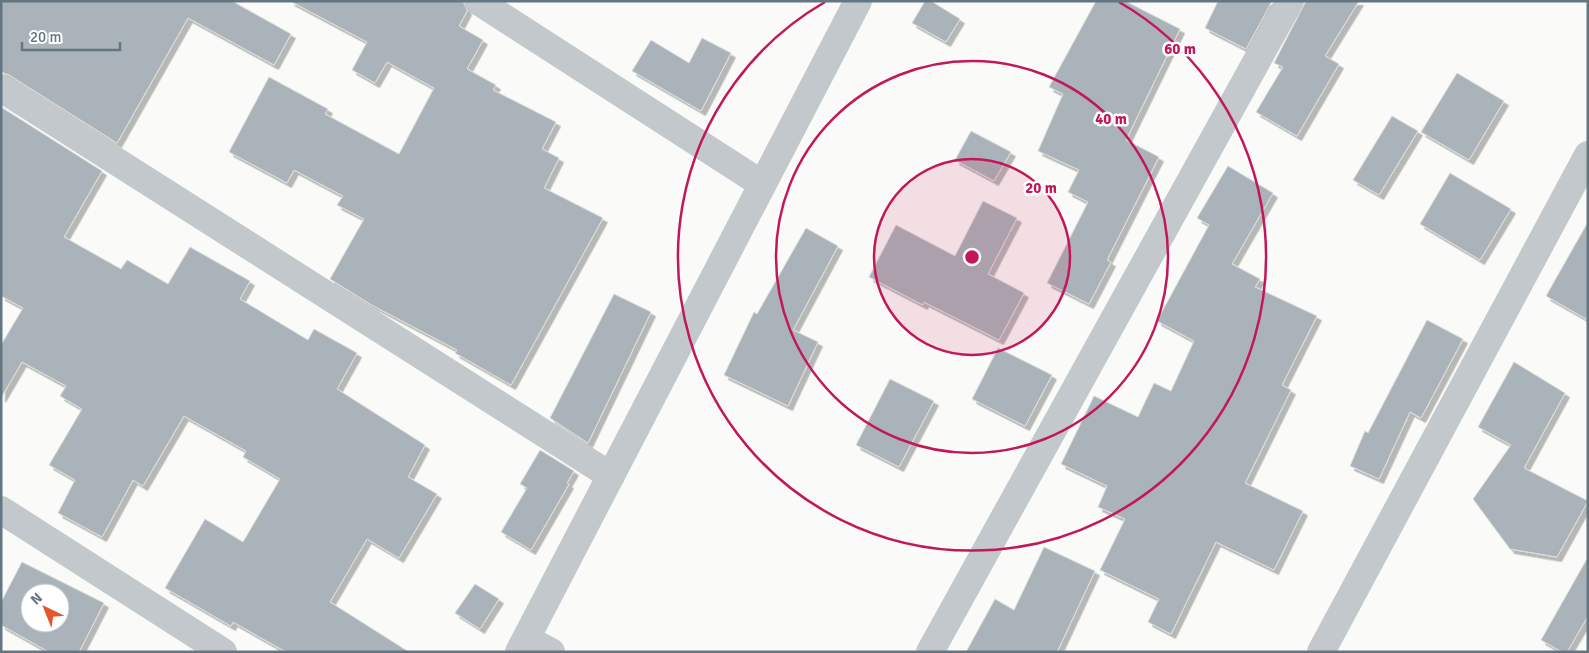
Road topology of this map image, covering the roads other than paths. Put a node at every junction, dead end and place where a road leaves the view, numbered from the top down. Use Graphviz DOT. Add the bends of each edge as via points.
graph roads {
  1 [pos="478,1"];
  2 [pos="858,1"];
  3 [pos="1290,1"];
  4 [pos="1,88"];
  5 [pos="1588,155"];
  6 [pos="762,184"];
  7 [pos="611,476"];
  8 [pos="1,510"];
  9 [pos="522,645"];
  10 [pos="223,652"];
  11 [pos="551,652"];
  12 [pos="930,652"];
  13 [pos="1321,652"];
  1 -- 6 [label="street"];
  2 -- 6 [label="street"];
  3 -- 12 [label="street"];
  4 -- 7 [label="street"];
  5 -- 13 [label="street"];
  6 -- 7 [label="street"];
  7 -- 9 [label="street"];
  8 -- 10 [label="street"];
  9 -- 11 [label="street"];
}
